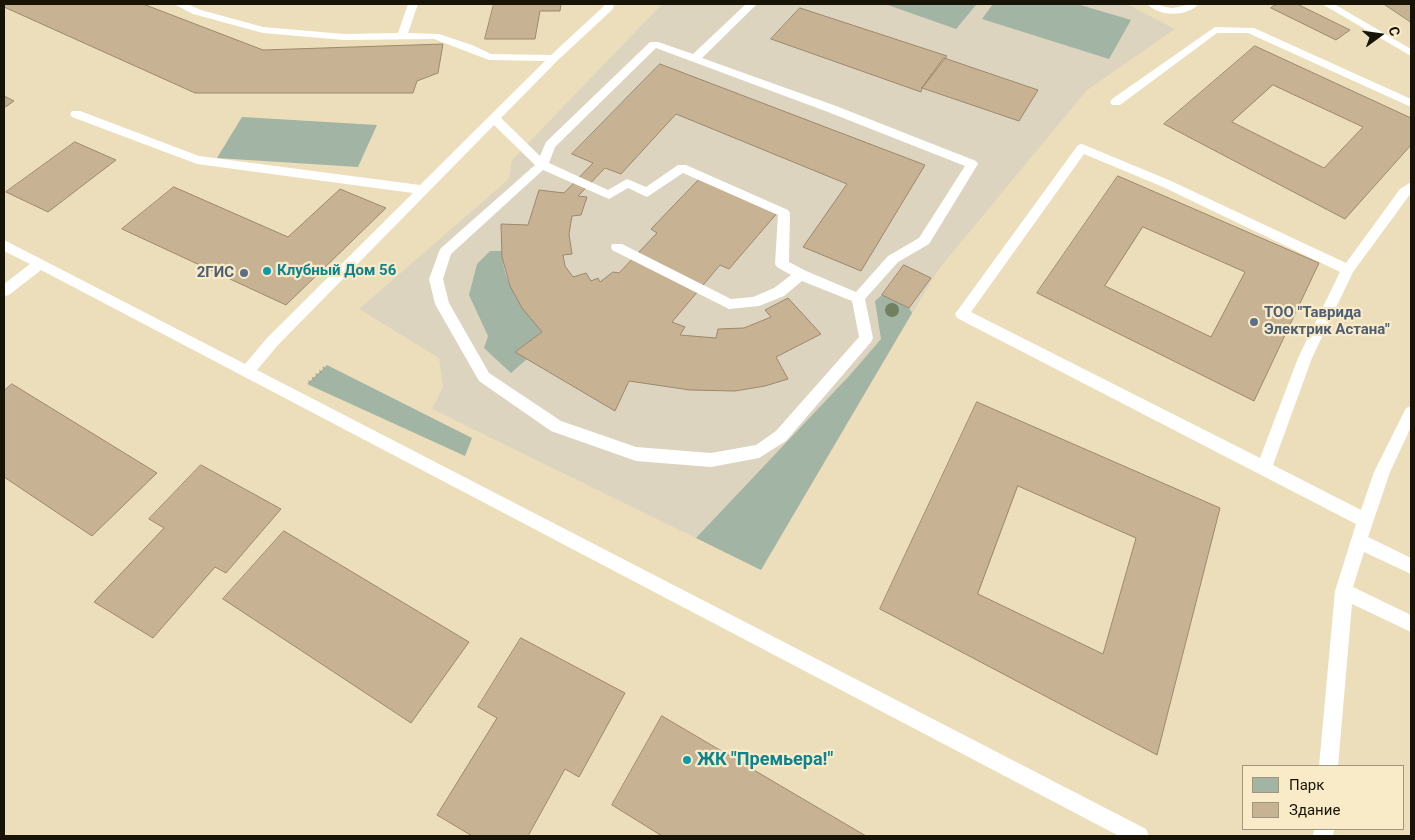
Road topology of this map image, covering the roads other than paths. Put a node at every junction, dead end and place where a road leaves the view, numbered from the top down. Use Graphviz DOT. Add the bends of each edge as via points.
graph roads {
  1 [pos="180,4"];
  2 [pos="413,4"];
  3 [pos="609,4"];
  4 [pos="752,4"];
  5 [pos="1152,4"];
  6 [pos="1194,4"];
  7 [pos="1327,4"];
  8 [pos="402,37"];
  9 [pos="1411,53"];
  10 [pos="554,58"];
  11 [pos="694,59"];
  12 [pos="1116,102"];
  13 [pos="1411,103"];
  14 [pos="76,114"];
  15 [pos="494,118"];
  16 [pos="542,165"];
  17 [pos="1411,186"];
  18 [pos="423,190"];
  19 [pos="617,247"];
  20 [pos="5,248"];
  21 [pos="38,264"];
  22 [pos="1348,270"];
  23 [pos="801,275"];
  24 [pos="4,290"];
  25 [pos="858,298"];
  26 [pos="248,371"];
  27 [pos="1411,412"];
  28 [pos="1264,468"];
  29 [pos="1366,521"];
  30 [pos="1359,541"];
  31 [pos="1411,566"];
  32 [pos="1344,591"];
  33 [pos="1411,624"];
  34 [pos="1329,765"];
  35 [pos="1138,836"];
  1 -- 8 [label="lane" via="197,12 263,30 344,37"];
  2 -- 8 [label="lane"];
  3 -- 10 [label="lane"];
  4 -- 11 [label="lane"];
  5 -- 6 [label="lane" via="1160,9 1179,11"];
  7 -- 9 [label="lane"];
  8 -- 10 [label="lane" via="436,36 489,57"];
  10 -- 15 [label="lane"];
  11 -- 16 [label="lane" via="654,44 550,144"];
  11 -- 25 [label="lane" via="972,164 924,241 893,259"];
  12 -- 13 [label="lane" via="1215,30 1250,30"];
  14 -- 18 [label="lane" via="197,160"];
  15 -- 16 [label="lane"];
  15 -- 18 [label="lane"];
  16 -- 23 [label="lane" via="609,195 627,183 647,193 682,168 784,213 782,264"];
  16 -- 25 [label="lane" via="445,252 436,279 442,304 484,377 556,426 636,454 711,460 759,451 782,436 866,338"];
  17 -- 22 [label="lane"];
  18 -- 26 [label="lane" via="273,341"];
  19 -- 23 [label="lane" via="729,304 754,302 779,292"];
  20 -- 21 [label="lane"];
  21 -- 24 [label="lane"];
  21 -- 26 [label="lane"];
  22 -- 28 [label="lane" via="1305,358"];
  22 -- 28 [label="lane" via="1167,184 1082,148 962,314"];
  23 -- 25 [label="lane"];
  26 -- 35 [label="lane"];
  27 -- 29 [label="lane" via="1382,472"];
  28 -- 29 [label="lane"];
  29 -- 30 [label="lane"];
  30 -- 31 [label="lane"];
  30 -- 32 [label="lane"];
  32 -- 33 [label="lane"];
  32 -- 34 [label="lane"];
}
